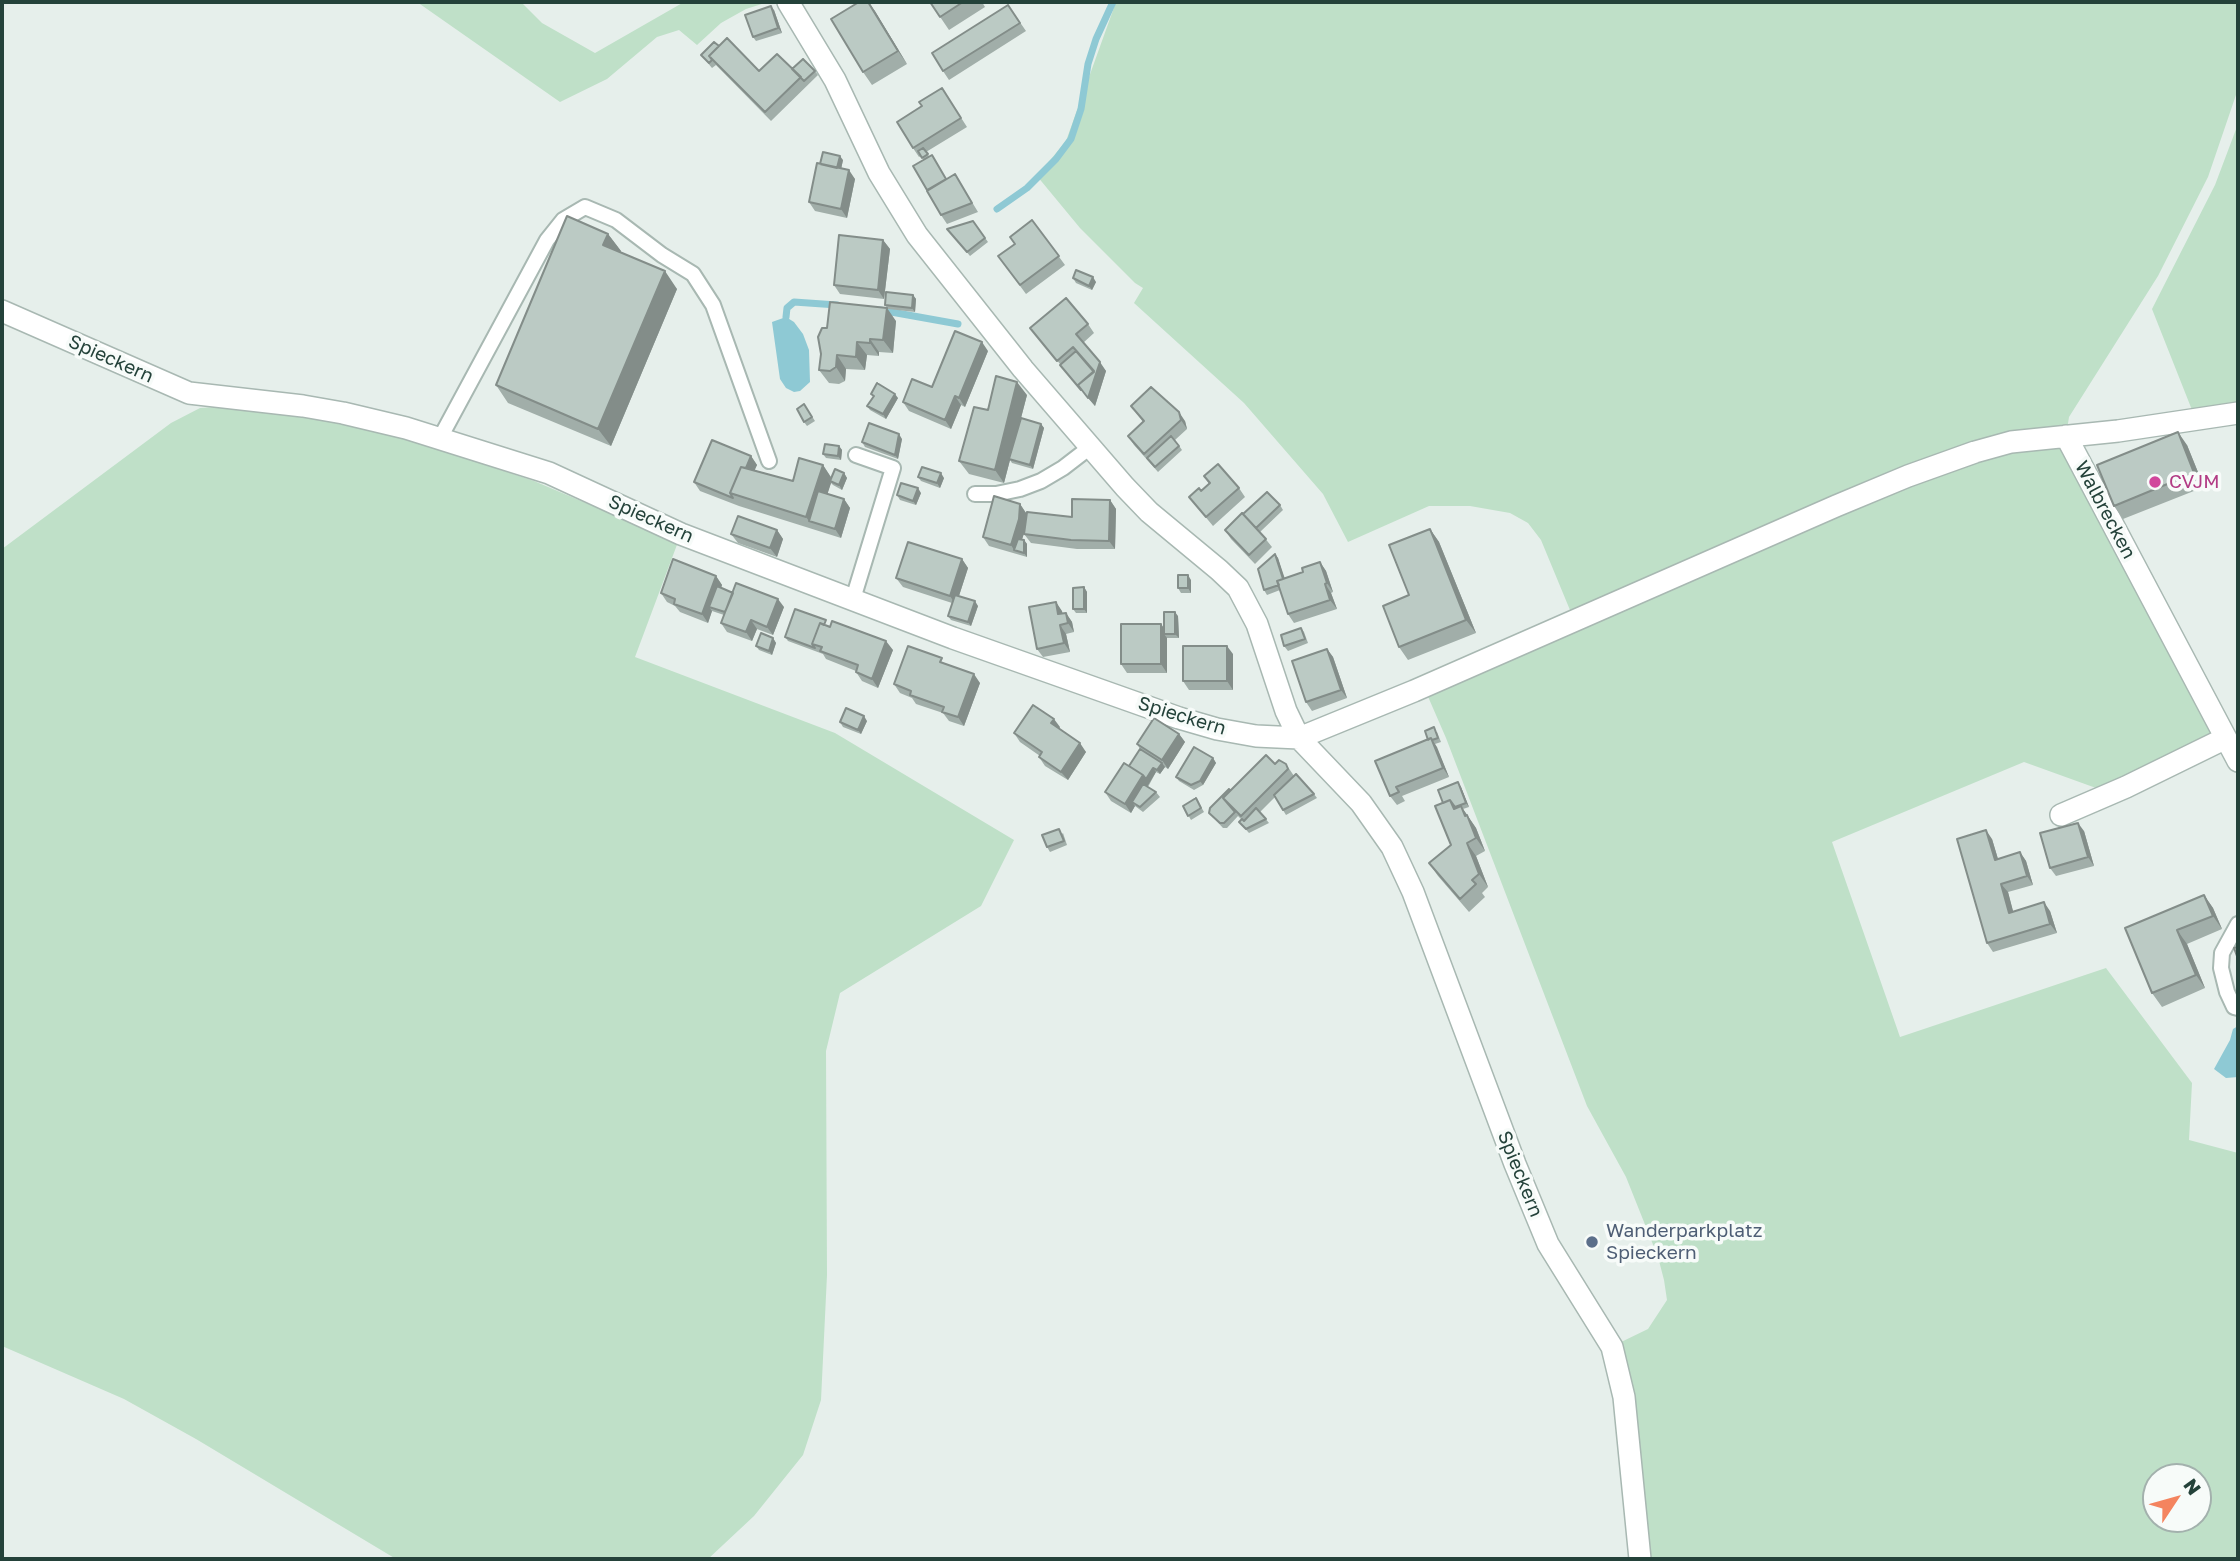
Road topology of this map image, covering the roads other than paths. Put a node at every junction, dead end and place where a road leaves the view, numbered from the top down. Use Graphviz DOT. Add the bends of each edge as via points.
graph roads {
  1 [pos="788,2"];
  2 [pos="2,311"];
  3 [pos="2237,418"];
  4 [pos="2066,436"];
  5 [pos="439,440"];
  6 [pos="1089,448"];
  7 [pos="856,455"];
  8 [pos="769,461"];
  9 [pos="975,494"];
  10 [pos="853,599"];
  11 [pos="1299,738"];
  12 [pos="2226,738"];
  13 [pos="2238,761"];
  14 [pos="2061,815"];
  15 [pos="2238,924"];
  16 [pos="2238,1007"];
  17 [pos="1640,1559"];
  1 -- 6 [label="street, Spieckern" via="835,80 901,211"];
  2 -- 5 [label="street, Spieckern" via="189,393 326,410"];
  3 -- 4 [label="street, Walbrecken"];
  4 -- 11 [label="street, Spieckern" via="1999,445 1952,459"];
  4 -- 12 [label="street, Walbrecken"];
  5 -- 8 [label="lane" via="547,240 563,220 585,207 616,220 693,274 713,305"];
  5 -- 10 [label="street, Spieckern" via="549,473 681,534"];
  6 -- 9 [label="lane" via="1030,485"];
  6 -- 11 [label="street, Spieckern" via="1149,512 1219,569 1245,598"];
  7 -- 10 [label="lane" via="893,468"];
  10 -- 11 [label="street, Spieckern" via="1179,718 1243,734"];
  11 -- 17 [label="street, Spieckern" via="1361,803 1392,847 1548,1244 1612,1347 1624,1397"];
  12 -- 13 [label="street, Walbrecken"];
  12 -- 14 [label="street"];
  15 -- 16 [label="lane" via="2222,953 2221,968 2227,992"];
}
